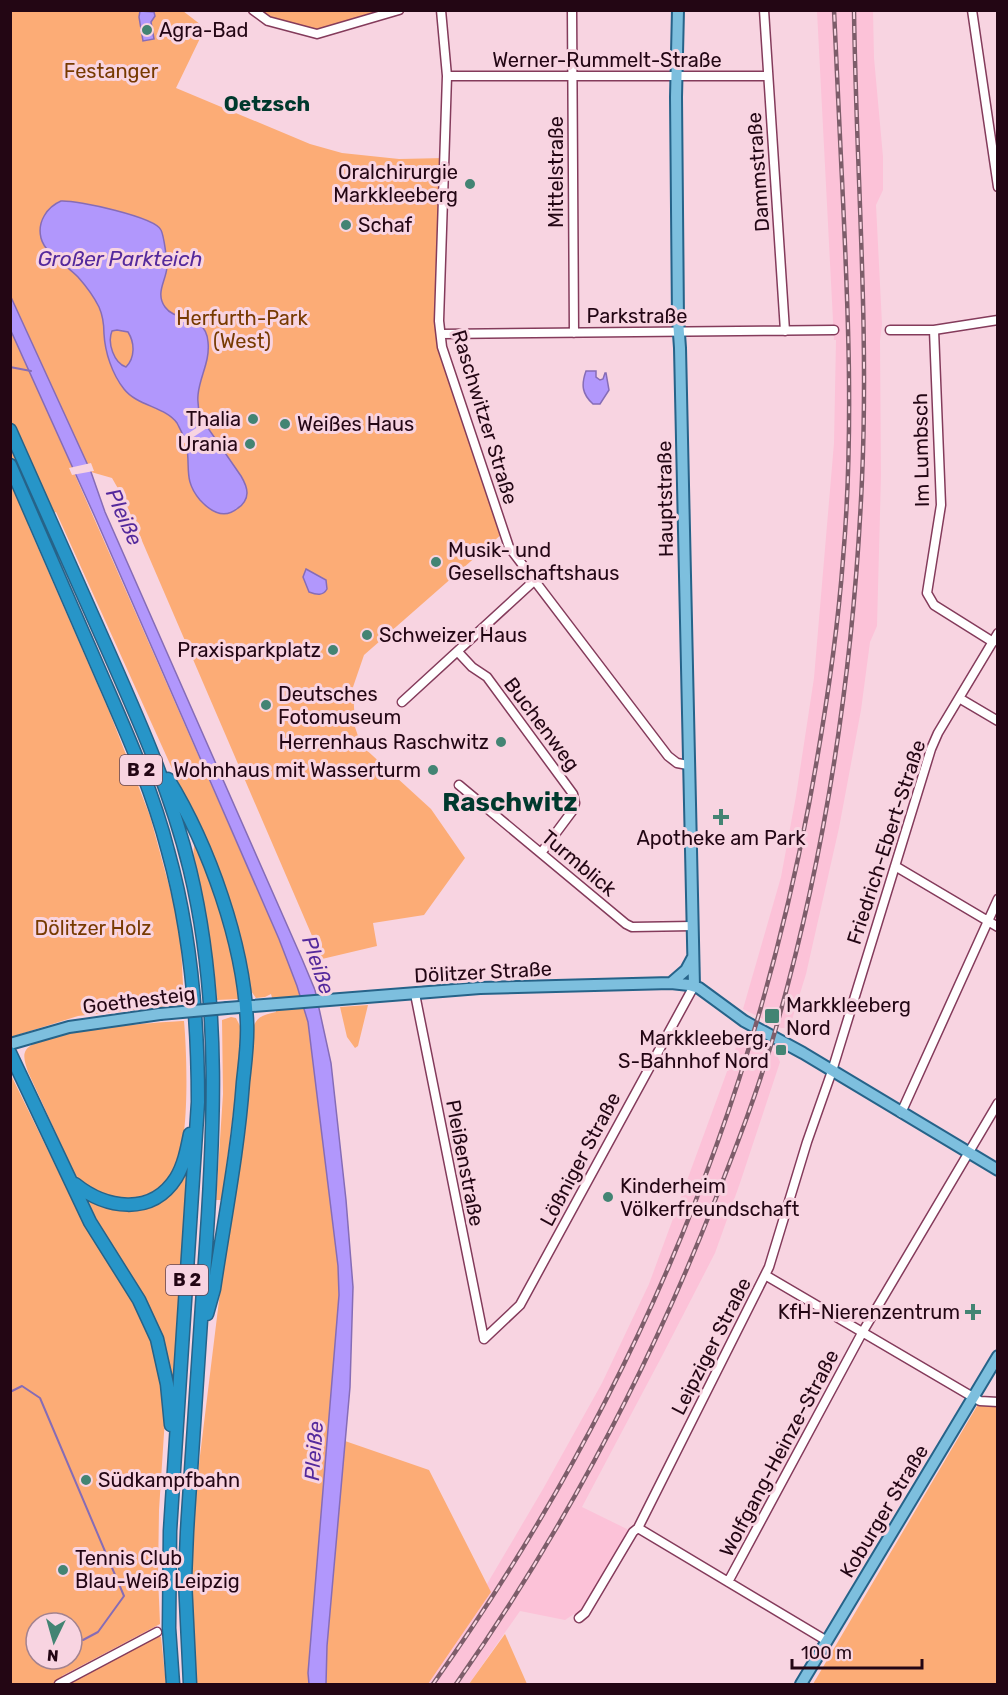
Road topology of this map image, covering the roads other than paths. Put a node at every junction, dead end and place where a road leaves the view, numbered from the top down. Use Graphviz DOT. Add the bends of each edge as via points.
graph roads {
  1 [pos="253,10"];
  2 [pos="399,10"];
  3 [pos="441,10"];
  4 [pos="572,10"];
  5 [pos="678,10"];
  6 [pos="764,10"];
  7 [pos="972,10"];
  8 [pos="677,75"];
  9 [pos="447,76"];
  10 [pos="768,76"];
  11 [pos="573,77"];
  12 [pos="995,147"];
  13 [pos="998,187"];
  14 [pos="998,320"];
  15 [pos="834,330"];
  16 [pos="890,330"];
  17 [pos="934,330"];
  18 [pos="785,331"];
  19 [pos="574,333"];
  20 [pos="679,333"];
  21 [pos="441,334"];
  22 [pos="10,430"];
  23 [pos="10,465"];
  24 [pos="534,580"];
  25 [pos="995,638"];
  26 [pos="458,652"];
  27 [pos="959,699"];
  28 [pos="402,702"];
  29 [pos="998,721"];
  30 [pos="154,757"];
  31 [pos="688,765"];
  32 [pos="459,785"];
  33 [pos="541,853"];
  34 [pos="895,866"];
  35 [pos="998,899"];
  36 [pos="987,920"];
  37 [pos="693,926"];
  38 [pos="998,927"];
  39 [pos="694,954"];
  40 [pos="671,983"];
  41 [pos="694,986"];
  42 [pos="415,994"];
  43 [pos="274,1004"];
  44 [pos="246,1006"];
  45 [pos="10,1044"];
  46 [pos="10,1053"];
  47 [pos="832,1071"];
  48 [pos="198,1102"];
  49 [pos="998,1103"];
  50 [pos="901,1113"];
  51 [pos="968,1153"];
  52 [pos="998,1170"];
  53 [pos="71,1181"];
  54 [pos="765,1275"];
  55 [pos="862,1333"];
  56 [pos="200,1338"];
  57 [pos="484,1339"];
  58 [pos="998,1356"];
  59 [pos="973,1397"];
  60 [pos="998,1402"];
  61 [pos="175,1459"];
  62 [pos="638,1528"];
  63 [pos="728,1582"];
  64 [pos="579,1618"];
  65 [pos="158,1632"];
  66 [pos="827,1641"];
  67 [pos="59,1684"];
  68 [pos="173,1684"];
  69 [pos="190,1684"];
  70 [pos="801,1684"];
  1 -- 2 [label="street" via="268,21 317,34"];
  3 -- 9 [label="street, Raschwitzer Straße"];
  4 -- 11 [label="street, Mittelstraße"];
  5 -- 8 [label="main road, Hauptstraße"];
  6 -- 10 [label="street, Dammstraße"];
  7 -- 12 [label="street"];
  8 -- 10 [label="street, Werner-Rummelt-Straße"];
  8 -- 11 [label="street, Werner-Rummelt-Straße"];
  8 -- 20 [label="main road, Hauptstraße"];
  9 -- 11 [label="street, Werner-Rummelt-Straße"];
  9 -- 21 [label="street, Raschwitzer Straße"];
  10 -- 18 [label="street, Dammstraße"];
  11 -- 19 [label="street, Mittelstraße"];
  12 -- 13 [label="street"];
  14 -- 17 [label="street"];
  15 -- 18 [label="street, Parkstraße"];
  16 -- 17 [label="street"];
  17 -- 25 [label="street, Im Lumbsch" via="941,505 927,593 934,605"];
  18 -- 20 [label="street, Parkstraße"];
  19 -- 20 [label="street, Parkstraße"];
  19 -- 21 [label="street, Parkstraße"];
  20 -- 31 [label="main road, Hauptstraße"];
  21 -- 24 [label="street, Raschwitzer Straße" via="508,547"];
  22 -- 30 [label="highway, B 2"];
  23 -- 48 [label="highway, B 2" via="121,722 168,849 191,969"];
  24 -- 26 [label="street"];
  24 -- 31 [label="street, Raschwitzer Straße" via="668,756"];
  25 -- 27 [label="street, Friedrich-Ebert-Straße"];
  26 -- 28 [label="street"];
  26 -- 33 [label="street, Buchenweg" via="487,677 573,794 573,810"];
  27 -- 29 [label="street"];
  27 -- 34 [label="street, Friedrich-Ebert-Straße" via="931,749"];
  30 -- 44 [label="highway" via="183,803 220,893 236,946"];
  30 -- 56 [label="highway, B 2" via="190,870 206,955 212,1024 212,1142"];
  31 -- 37 [label="main road, Hauptstraße"];
  32 -- 33 [label="street, Turmblick"];
  33 -- 37 [label="street, Turmblick" via="632,927"];
  34 -- 36 [label="street"];
  34 -- 47 [label="street, Friedrich-Ebert-Straße"];
  35 -- 36 [label="street"];
  36 -- 38 [label="street"];
  36 -- 50 [label="street"];
  37 -- 39 [label="main road, Hauptstraße"];
  39 -- 40 [label="main road" via="686,970"];
  39 -- 41 [label="main road, Hauptstraße"];
  40 -- 41 [label="main road, Dölitzer Straße"];
  40 -- 42 [label="main road, Dölitzer Straße" via="528,986"];
  41 -- 47 [label="main road" via="744,1021"];
  41 -- 57 [label="street, Lößniger Straße" via="520,1305"];
  42 -- 43 [label="main road, Dölitzer Straße"];
  42 -- 57 [label="street, Pleißenstraße"];
  43 -- 44 [label="main road, Goethesteig"];
  44 -- 45 [label="main road, Goethesteig, bridge" via="69,1027"];
  44 -- 56 [label="highway" via="240,1114 214,1289"];
  46 -- 53 [label="highway"];
  47 -- 50 [label="main road"];
  47 -- 54 [label="street, Leipziger Straße"];
  48 -- 53 [label="highway" via="181,1168 165,1190 152,1199 124,1206 113,1204 88,1195"];
  48 -- 61 [label="highway, B 2"];
  49 -- 51 [label="street, Wolfgang-Heinze-Straße"];
  50 -- 51 [label="main road"];
  51 -- 52 [label="main road"];
  51 -- 55 [label="street, Wolfgang-Heinze-Straße"];
  53 -- 61 [label="highway" via="157,1339 167,1384"];
  54 -- 55 [label="street"];
  54 -- 62 [label="street, Leipziger Straße"];
  55 -- 59 [label="street"];
  55 -- 63 [label="street, Wolfgang-Heinze-Straße"];
  56 -- 69 [label="highway, B 2" via="185,1580"];
  58 -- 59 [label="main road, Koburger Straße"];
  59 -- 60 [label="street"];
  59 -- 66 [label="main road, Koburger Straße"];
  61 -- 68 [label="highway, B 2" via="168,1581"];
  62 -- 63 [label="street"];
  62 -- 64 [label="street, Leipziger Straße"];
  63 -- 66 [label="street"];
  65 -- 67 [label="street"];
  66 -- 70 [label="main road, Koburger Straße"];
}
